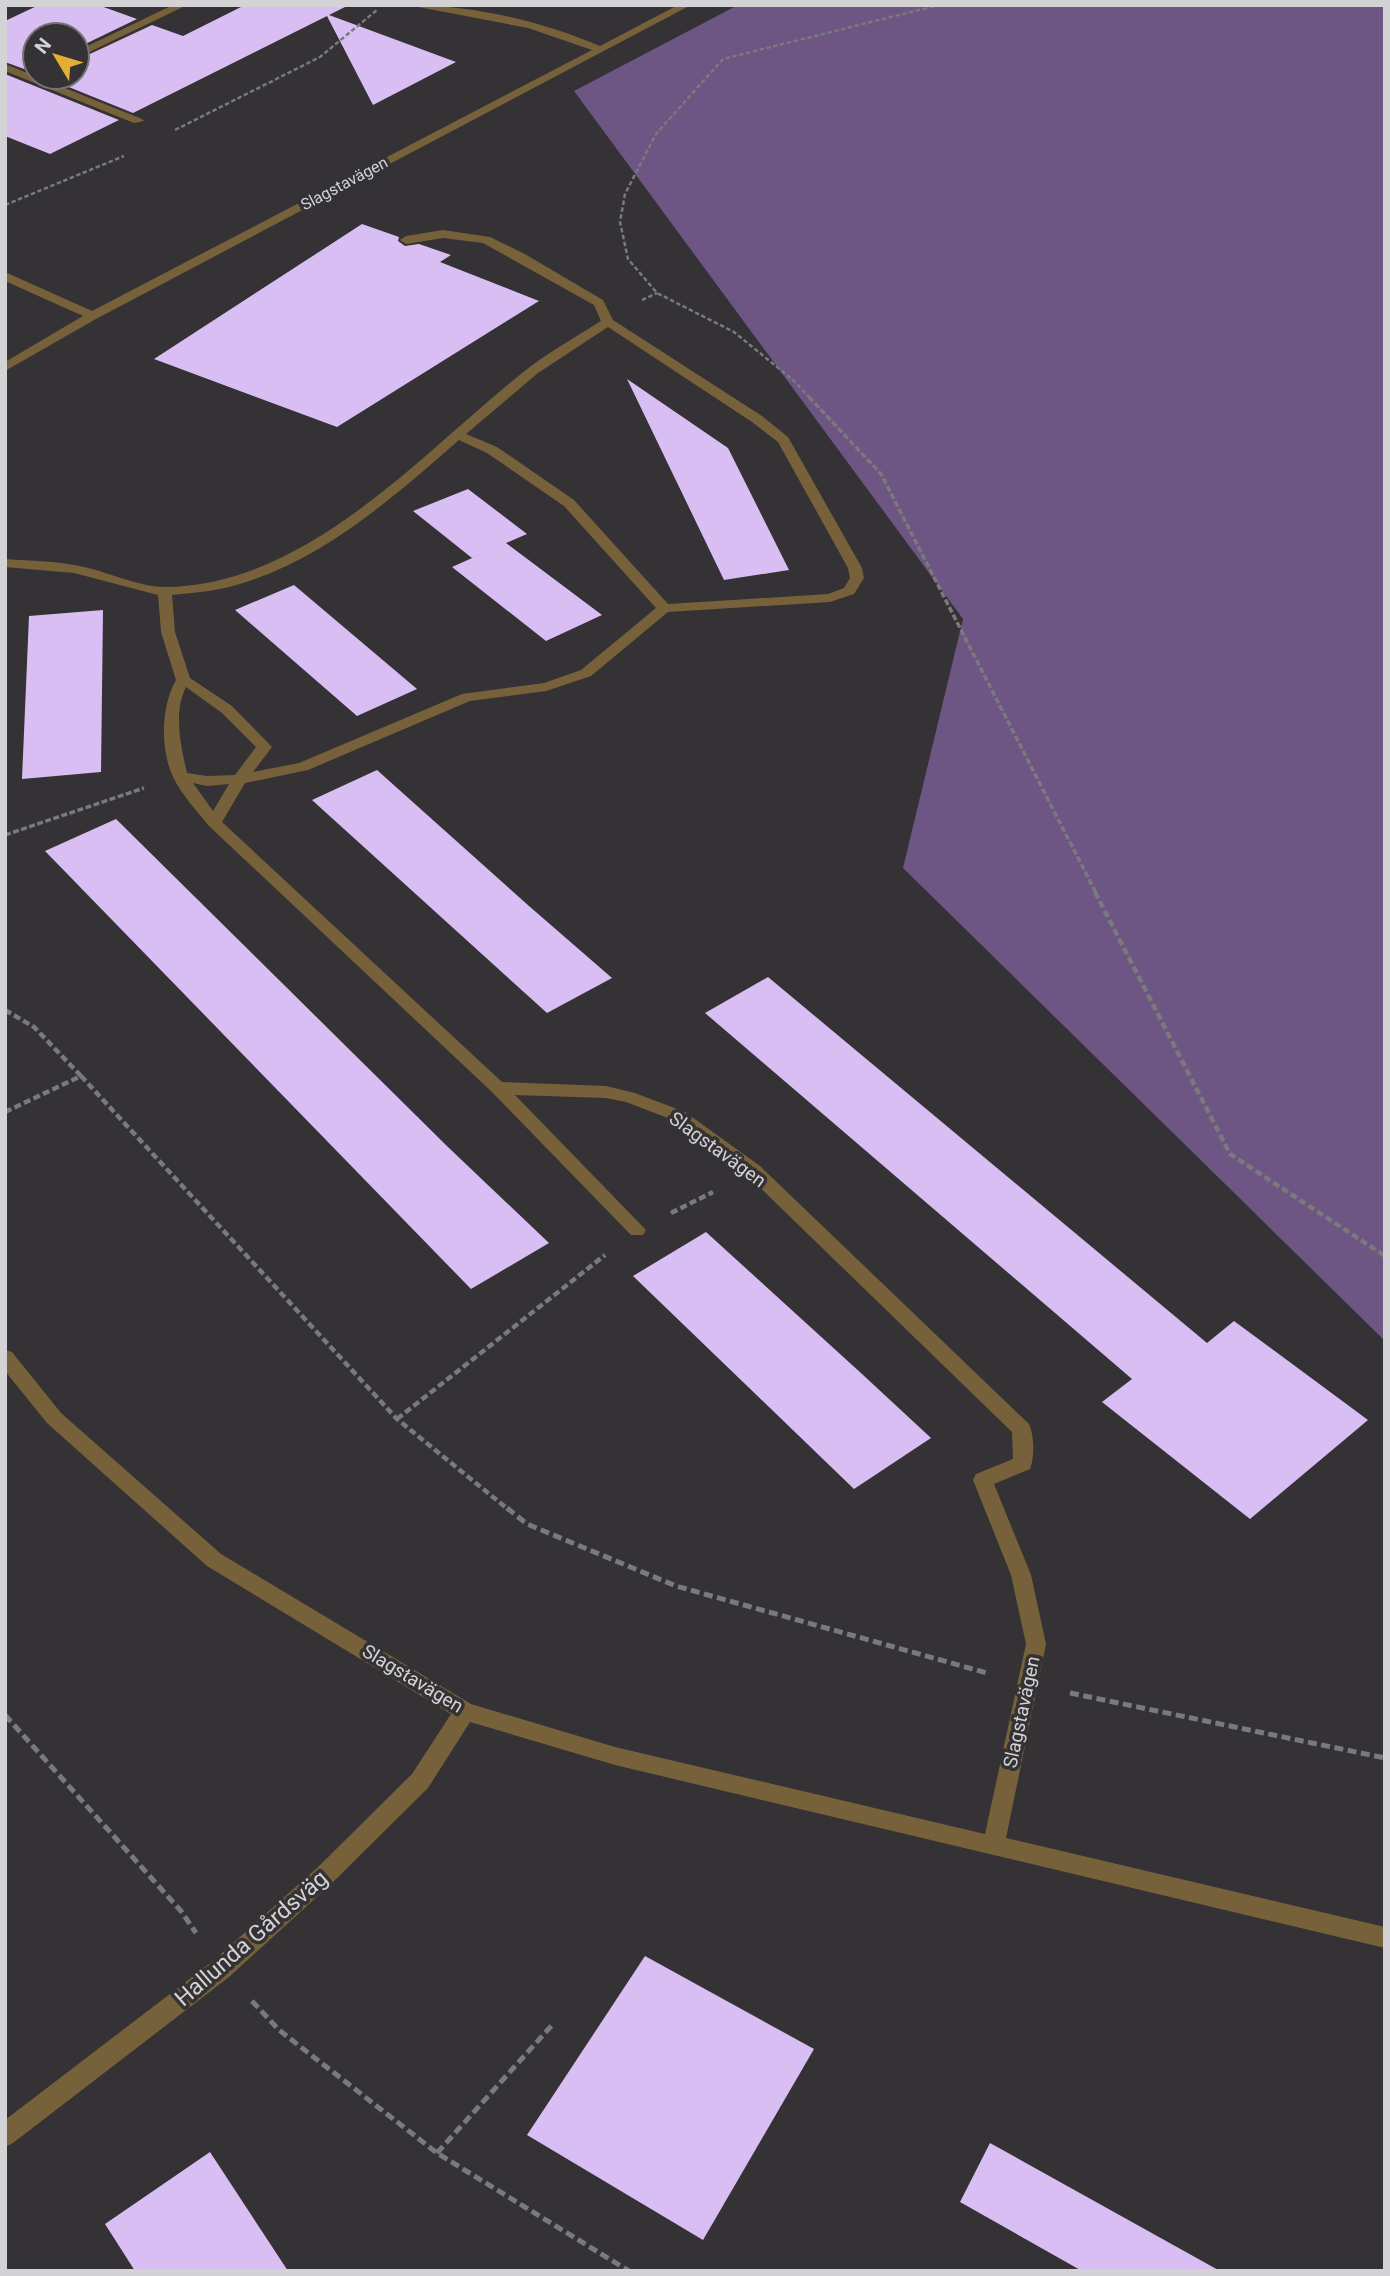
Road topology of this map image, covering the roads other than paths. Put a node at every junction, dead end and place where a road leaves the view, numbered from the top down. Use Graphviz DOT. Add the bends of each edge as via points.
graph roads {
  1 [pos="182,5"];
  2 [pos="413,5"];
  3 [pos="686,5"];
  4 [pos="91,48"];
  5 [pos="598,49"];
  6 [pos="67,91"];
  7 [pos="138,121"];
  8 [pos="406,240"];
  9 [pos="5,276"];
  10 [pos="92,316"];
  11 [pos="608,322"];
  12 [pos="5,367"];
  13 [pos="458,435"];
  14 [pos="5,563"];
  15 [pos="165,591"];
  16 [pos="664,608"];
  17 [pos="183,680"];
  18 [pos="180,776"];
  19 [pos="240,779"];
  20 [pos="214,823"];
  21 [pos="498,1088"];
  22 [pos="637,1230"];
  23 [pos="5,1357"];
  24 [pos="465,1711"];
  25 [pos="993,1847"];
  26 [pos="1385,1938"];
  27 [pos="5,2135"];
  1 -- 4 [label="street"];
  2 -- 5 [label="street" via="479,13 564,33"];
  3 -- 5 [label="street, Slagstavägen"];
  5 -- 10 [label="street, Slagstavägen"];
  6 -- 7 [label="street"];
  8 -- 11 [label="street" via="443,234 486,240 599,303"];
  9 -- 10 [label="street"];
  10 -- 12 [label="street, Slagstavägen"];
  11 -- 13 [label="street" via="525,376"];
  11 -- 16 [label="street" via="783,440 857,578 849,591 830,598"];
  13 -- 15 [label="street" via="337,530 278,566 231,583"];
  13 -- 16 [label="street" via="492,450 569,503"];
  14 -- 15 [label="street" via="82,570"];
  15 -- 17 [label="street" via="168,632"];
  16 -- 19 [label="street" via="586,673 546,687 467,696 303,767"];
  17 -- 18 [label="street" via="174,696"];
  17 -- 19 [label="street" via="233,713 264,747"];
  18 -- 19 [label="street" via="207,781"];
  18 -- 20 [label="street"];
  19 -- 20 [label="street"];
  20 -- 21 [label="street"];
  21 -- 22 [label="street"];
  21 -- 25 [label="street, Slagstavägen" via="606,1092 679,1116 754,1171 1022,1429 1023,1464 983,1480 1021,1575 1036,1644"];
  23 -- 24 [label="street, Slagstavägen" via="54,1418 214,1560"];
  24 -- 25 [label="street, Slagstavägen" via="615,1756"];
  24 -- 27 [label="street, Hallunda Gårdsväg" via="421,1781 325,1875 221,1969"];
  25 -- 26 [label="street, Slagstavägen"];
}
